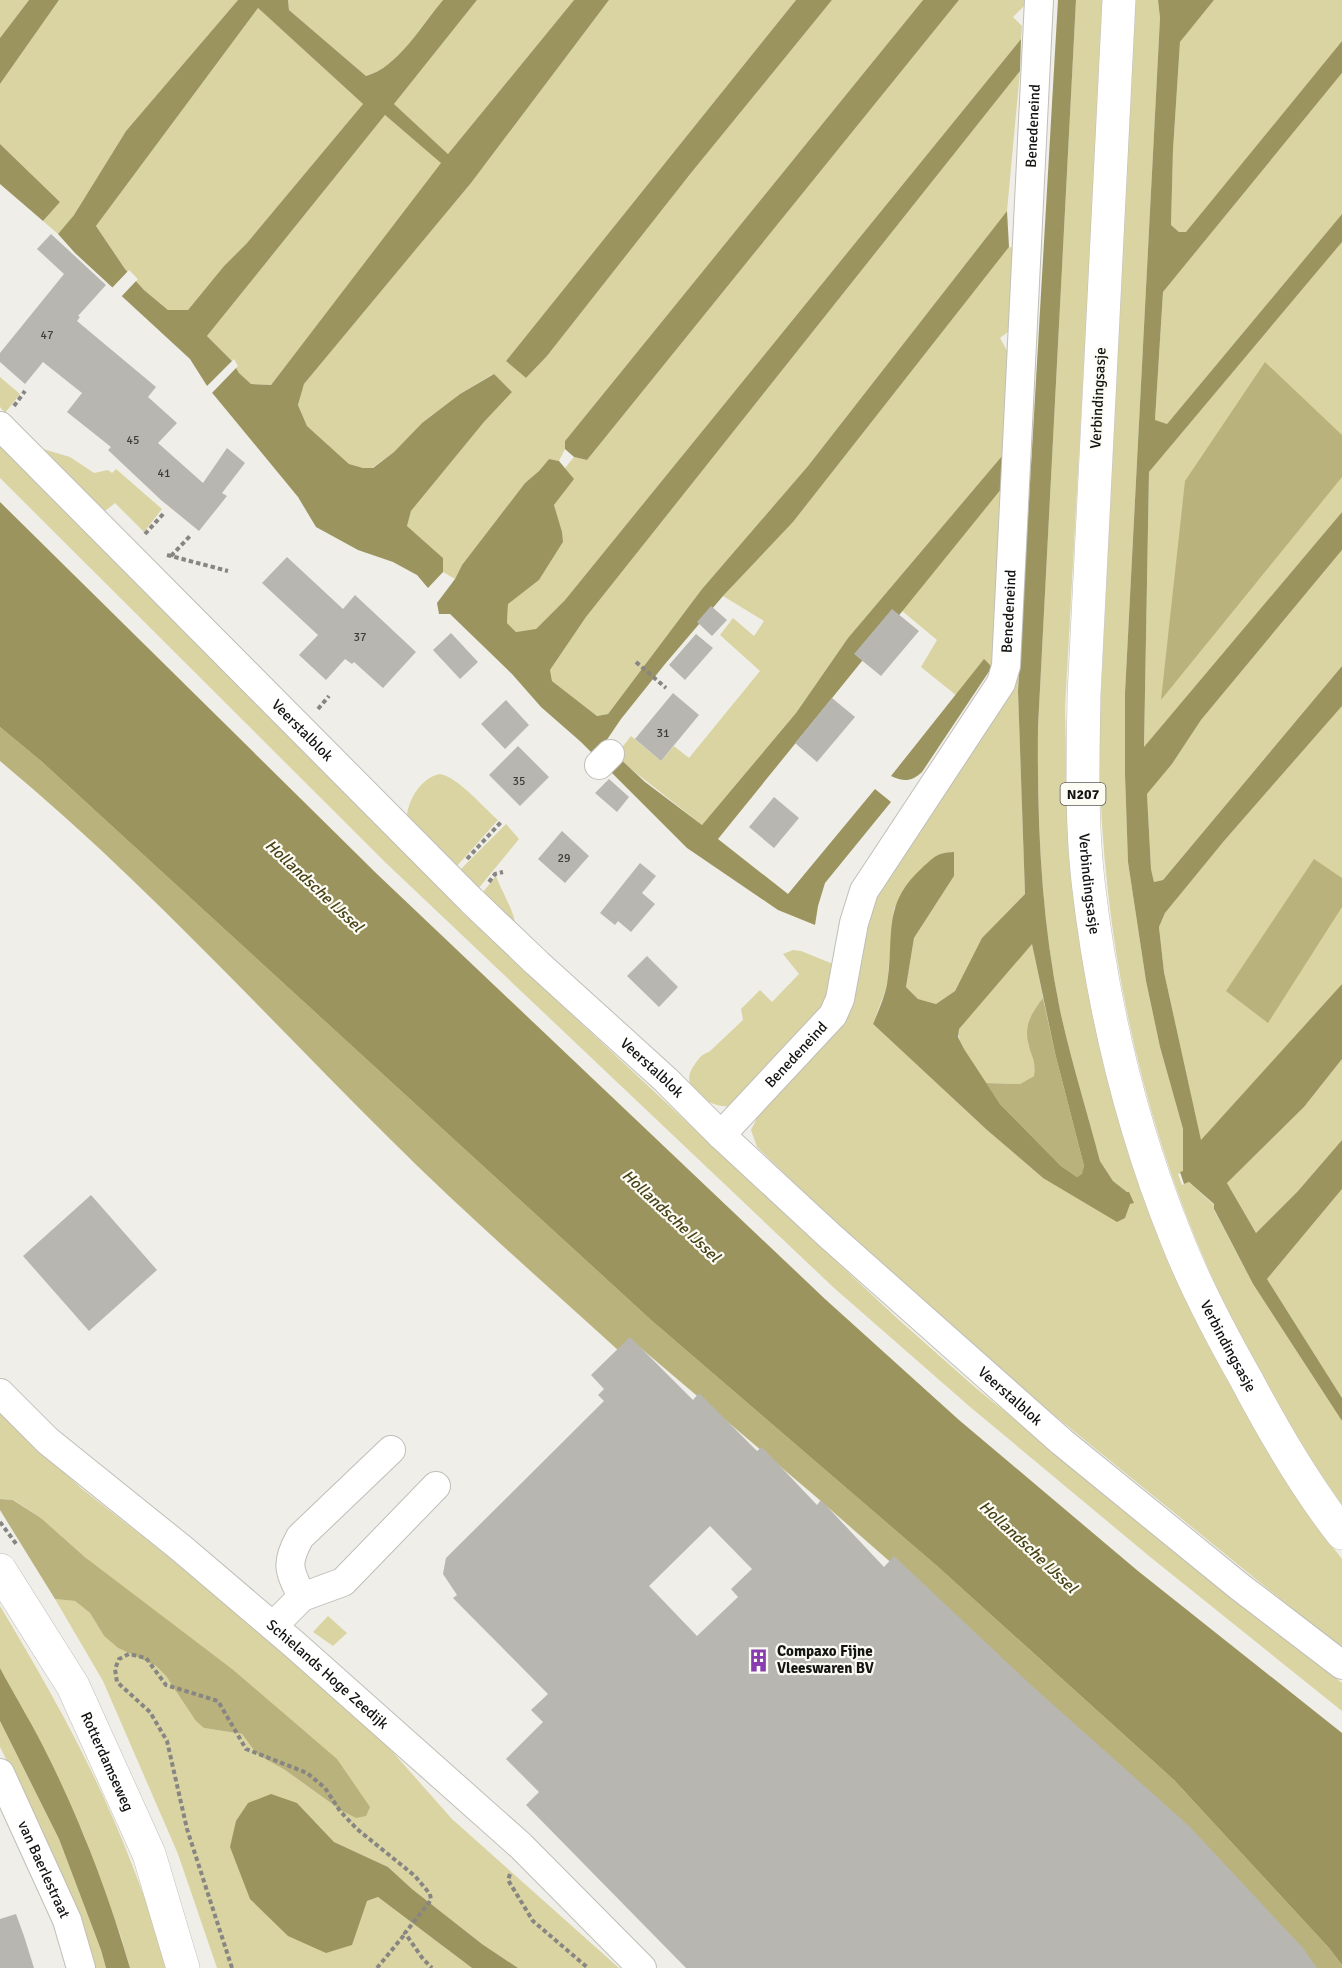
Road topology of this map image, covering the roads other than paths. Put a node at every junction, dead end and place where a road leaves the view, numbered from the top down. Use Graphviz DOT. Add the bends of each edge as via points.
graph roads {
  1 [pos="1039,0"];
  2 [pos="1119,0"];
  3 [pos="0,426"];
  4 [pos="722,1135"];
  5 [pos="0,1393"];
  6 [pos="391,1450"];
  7 [pos="436,1486"];
  8 [pos="1342,1533"];
  9 [pos="0,1570"];
  10 [pos="302,1597"];
  11 [pos="273,1626"];
  12 [pos="1342,1665"];
  13 [pos="0,1773"];
  14 [pos="81,1968"];
  15 [pos="183,1968"];
  16 [pos="642,1968"];
  1 -- 4 [label="street, Benedeneind" via="1006,666 1001,683 864,891 833,1015"];
  2 -- 8 [label="main road, Verbindingsasje / N207" via="1084,695 1083,794 1101,977 1122,1073 1176,1238 1217,1327 1270,1425"];
  3 -- 4 [label="street, Veerstalblok" via="465,893"];
  4 -- 12 [label="street, Veerstalblok" via="1062,1442"];
  5 -- 11 [label="street, Schielands Hoge Zeedijk" via="48,1441"];
  6 -- 10 [label="street" via="300,1536 290,1554 291,1575"];
  7 -- 10 [label="street" via="343,1582"];
  9 -- 15 [label="main road, Rotterdamseweg" via="73,1686 149,1854"];
  10 -- 11 [label="street"];
  11 -- 16 [label="street, Schielands Hoge Zeedijk" via="521,1846"];
  13 -- 14 [label="street, van Baerlestraat" via="67,1920"];
}
